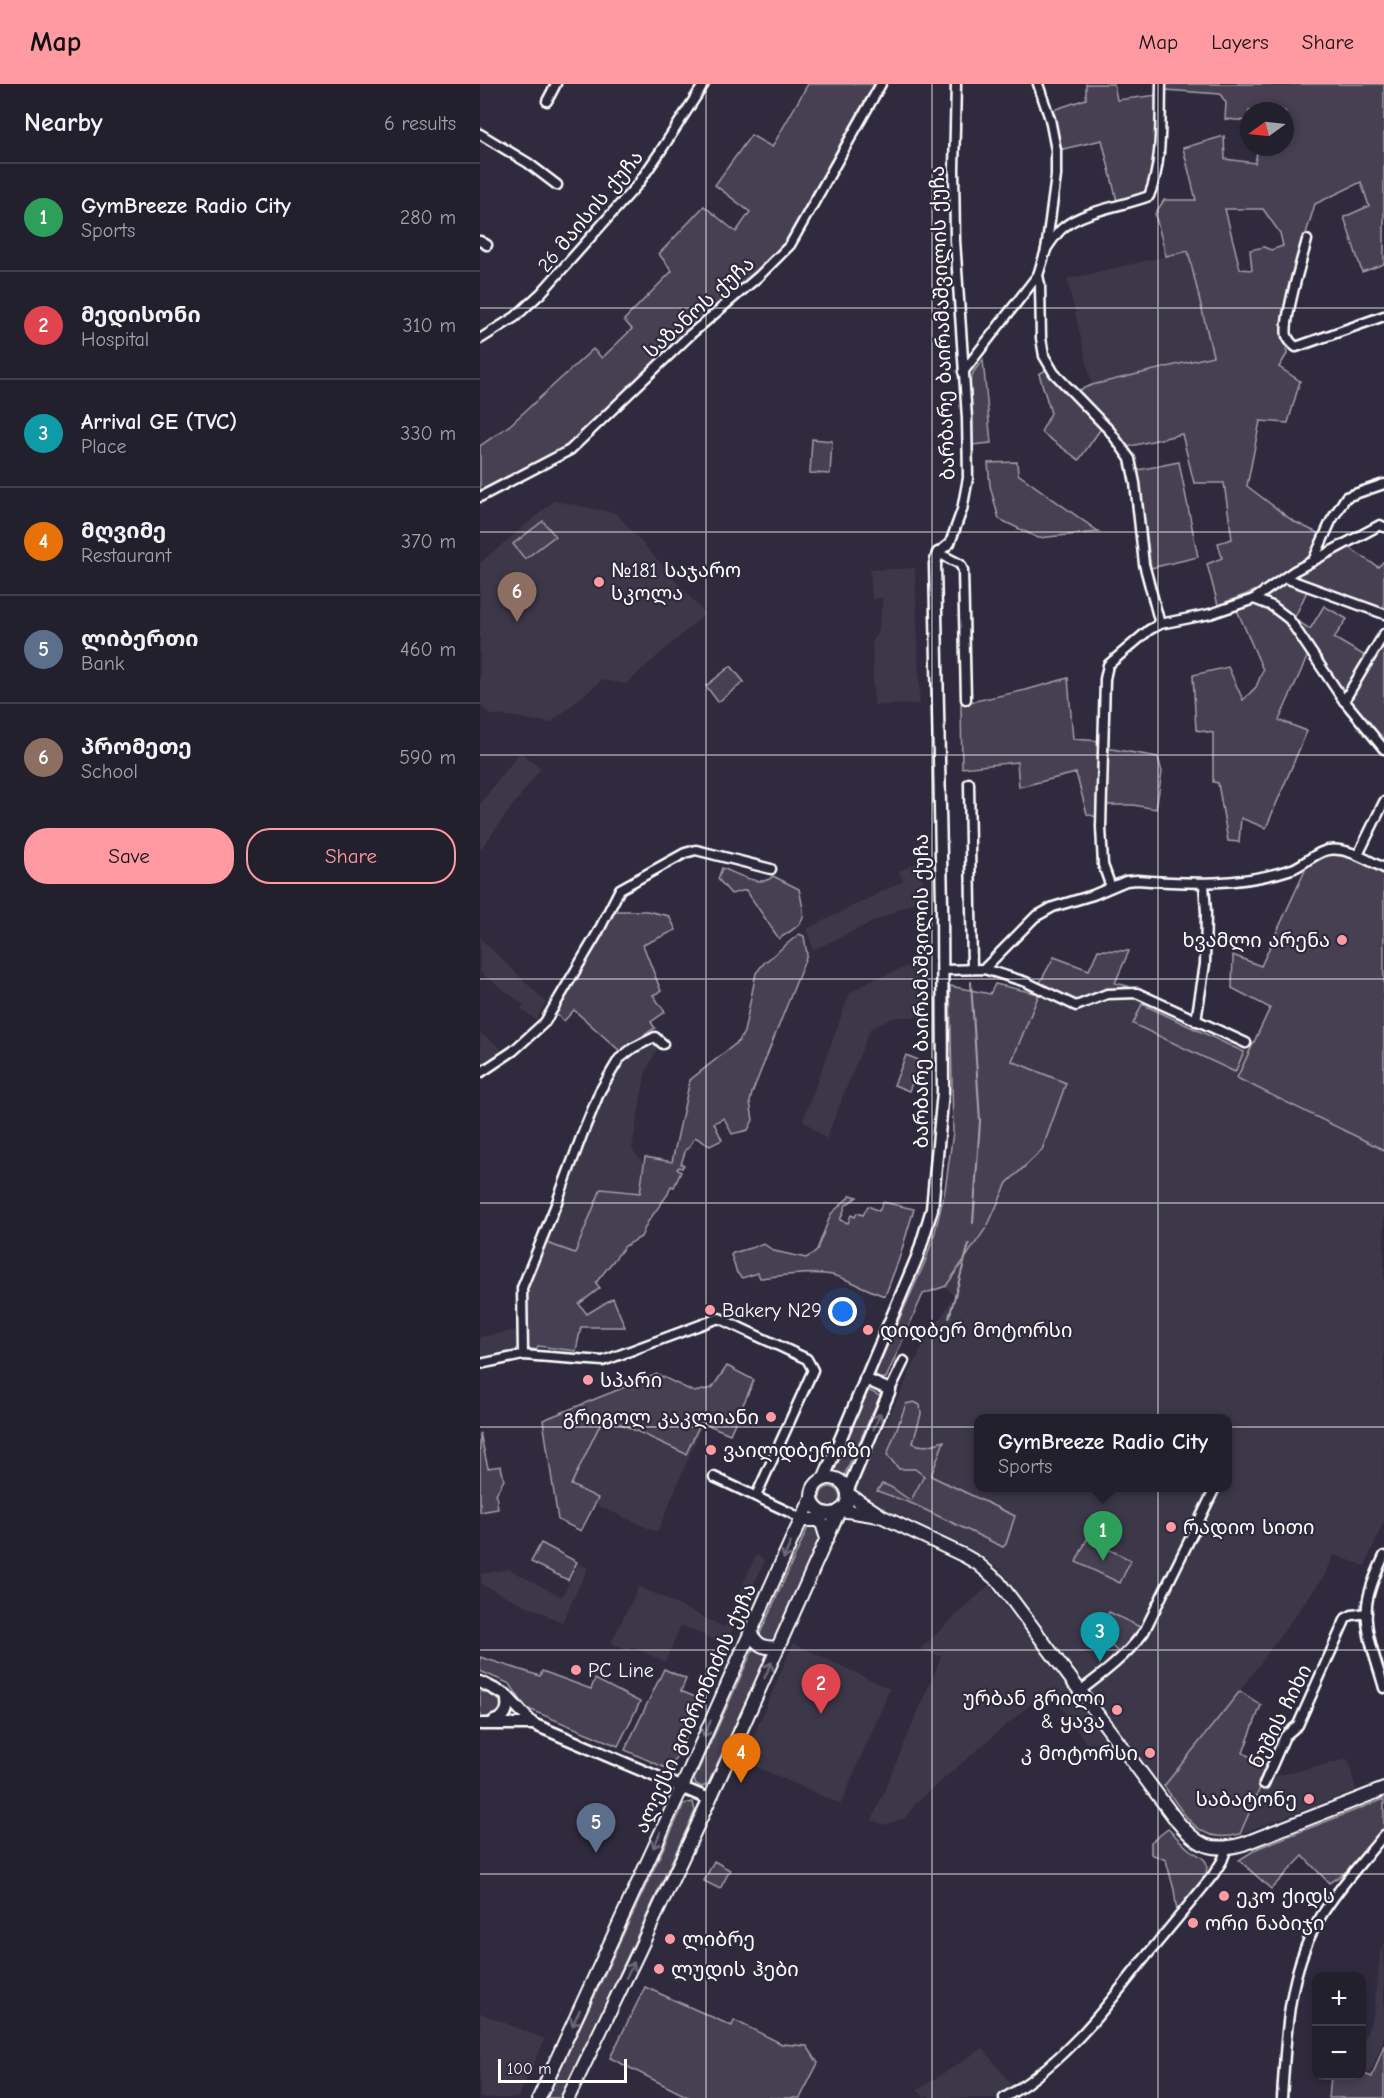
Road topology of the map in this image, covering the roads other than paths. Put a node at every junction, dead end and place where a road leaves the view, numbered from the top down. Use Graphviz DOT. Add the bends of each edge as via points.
graph roads {
  1 [pos="556,84"];
  2 [pos="704,84"];
  3 [pos="881,84"];
  4 [pos="956,84"];
  5 [pos="1038,84"];
  6 [pos="1161,84"];
  7 [pos="547,101"];
  8 [pos="480,134"];
  9 [pos="557,185"];
  10 [pos="1307,240"];
  11 [pos="1046,250"];
  12 [pos="1038,275"];
  13 [pos="1384,316"];
  14 [pos="480,339"];
  15 [pos="963,372"];
  16 [pos="1384,484"];
  17 [pos="480,497"];
  18 [pos="1383,525"];
  19 [pos="938,553"];
  20 [pos="1313,561"];
  21 [pos="1285,578"];
  22 [pos="1254,599"];
  23 [pos="1384,614"];
  24 [pos="1160,624"];
  25 [pos="1384,634"];
  26 [pos="966,699"];
  27 [pos="1344,701"];
  28 [pos="1384,749"];
  29 [pos="969,783"];
  30 [pos="1384,802"];
  31 [pos="1358,855"];
  32 [pos="1384,868"];
  33 [pos="771,869"];
  34 [pos="1204,884"];
  35 [pos="1112,886"];
  36 [pos="972,969"];
  37 [pos="984,969"];
  38 [pos="943,970"];
  39 [pos="1196,1021"];
  40 [pos="1246,1043"];
  41 [pos="663,1044"];
  42 [pos="480,1073"];
  43 [pos="523,1355"];
  44 [pos="903,1361"];
  45 [pos="480,1364"];
  46 [pos="864,1379"];
  47 [pos="890,1390"];
  48 [pos="714,1477"];
  49 [pos="823,1480"];
  50 [pos="1213,1492"];
  51 [pos="847,1493"];
  52 [pos="756,1496"];
  53 [pos="812,1498"];
  54 [pos="840,1511"];
  55 [pos="883,1517"];
  56 [pos="801,1520"];
  57 [pos="827,1539"];
  58 [pos="1384,1556"];
  59 [pos="1367,1613"];
  60 [pos="750,1633"];
  61 [pos="778,1647"];
  62 [pos="480,1682"];
  63 [pos="1384,1688"];
  64 [pos="1080,1691"];
  65 [pos="506,1695"];
  66 [pos="485,1723"];
  67 [pos="533,1724"];
  68 [pos="1264,1784"];
  69 [pos="682,1787"];
  70 [pos="1384,1789"];
  71 [pos="709,1800"];
  72 [pos="1384,1835"];
  73 [pos="1227,1848"];
  74 [pos="539,2098"];
  75 [pos="568,2098"];
  76 [pos="1004,2098"];
  77 [pos="1282,2098"];
  1 -- 7 [label="street"];
  2 -- 14 [label="street, 26 მაისის ქუჩა" via="638,184 541,293 515,317"];
  3 -- 17 [label="street, საზანოს ქუჩა" via="790,245 570,450"];
  4 -- 15 [label="street, ბარბარე ბაირამაშვილის ქუჩა" via="955,240"];
  5 -- 11 [label="street" via="1056,150"];
  6 -- 11 [label="street" via="1159,147 1149,196 1077,219 1063,228"];
  8 -- 9 [label="street"];
  10 -- 13 [label="street" via="1291,302 1288,340 1296,347"];
  11 -- 12 [label="street"];
  12 -- 15 [label="street"];
  12 -- 24 [label="street" via="1044,356 1054,373 1110,431 1130,459 1144,564"];
  15 -- 19 [label="street, ბარბარე ბაირამაშვილის ქუჩა" via="968,478 950,543"];
  16 -- 20 [label="street" via="1346,497"];
  18 -- 20 [label="street"];
  19 -- 26 [label="street" via="960,564 963,570"];
  19 -- 38 [label="street, ბარბარე ბაირამაშვილის ქუჩა" via="935,564"];
  20 -- 21 [label="street"];
  21 -- 22 [label="street"];
  21 -- 23 [label="street"];
  22 -- 24 [label="street" via="1210,614"];
  22 -- 27 [label="street" via="1289,619"];
  24 -- 35 [label="street" via="1106,670 1101,827 1103,865"];
  25 -- 27 [label="street"];
  27 -- 28 [label="street"];
  29 -- 36 [label="street"];
  30 -- 31 [label="street"];
  31 -- 32 [label="street"];
  31 -- 34 [label="street" via="1326,850 1293,869"];
  33 -- 42 [label="street" via="696,850 620,889 545,1022 513,1051"];
  34 -- 35 [label="street" via="1137,880"];
  34 -- 39 [label="street" via="1205,964"];
  35 -- 37 [label="street" via="1035,917"];
  36 -- 37 [label="street"];
  36 -- 38 [label="street"];
  37 -- 39 [label="street" via="1026,982 1076,1006 1107,994 1137,993"];
  38 -- 46 [label="street, ბარბარე ბაირამაშვილის ქუჩა" via="943,1092 932,1209 918,1255"];
  39 -- 40 [label="street"];
  41 -- 43 [label="street" via="655,1037 626,1053 600,1091 522,1288"];
  43 -- 45 [label="street"];
  43 -- 52 [label="street" via="603,1361 718,1318 807,1359 813,1371"];
  44 -- 47 [label="street"];
  46 -- 47 [label="street"];
  46 -- 49 [label="street, ბარბარე ბაირამაშვილის ქუჩა"];
  51 -- 47 [label="street, one-way"];
  48 -- 52 [label="street"];
  49 -- 51 [label="main road" via="835,1479"];
  49 -- 53 [label="main road" via="816,1485"];
  50 -- 64 [label="street" via="1144,1632 1114,1665"];
  51 -- 54 [label="main road" via="847,1503"];
  51 -- 55 [label="main road"];
  52 -- 56 [label="street"];
  53 -- 54 [label="main road" via="826,1514"];
  53 -- 56 [label="main road, ალექსი გობრონიძის ქუჩა"];
  54 -- 55 [label="main road"];
  54 -- 57 [label="main road"];
  55 -- 64 [label="main road" via="965,1556 987,1572 1007,1591"];
  56 -- 57 [label="main road" via="822,1523"];
  56 -- 60 [label="main road, ალექსი გობრონიძის ქუჩა, one-way"];
  57 -- 61 [label="main road"];
  58 -- 59 [label="street" via="1371,1586"];
  59 -- 63 [label="street"];
  59 -- 68 [label="street, ნუშის ჩიხი" via="1346,1618 1298,1725 1285,1736"];
  60 -- 61 [label="main road" via="758,1645"];
  60 -- 69 [label="main road, ალექსი გობრონიძის ქუჩა, one-way"];
  71 -- 61 [label="main road, one-way"];
  62 -- 65 [label="street"];
  64 -- 73 [label="main road" via="1185,1831 1207,1846"];
  65 -- 66 [label="street" via="506,1713 500,1720"];
  65 -- 67 [label="street"];
  66 -- 67 [label="street"];
  67 -- 69 [label="street"];
  69 -- 71 [label="street"];
  69 -- 74 [label="main road, ალექსი გობრონიძის ქუჩა, one-way"];
  70 -- 73 [label="main road"];
  75 -- 71 [label="main road, one-way"];
  72 -- 77 [label="street" via="1316,1924 1301,1961 1290,2001"];
  73 -- 76 [label="street" via="1213,1875 1084,2033 1050,2066"];
}
